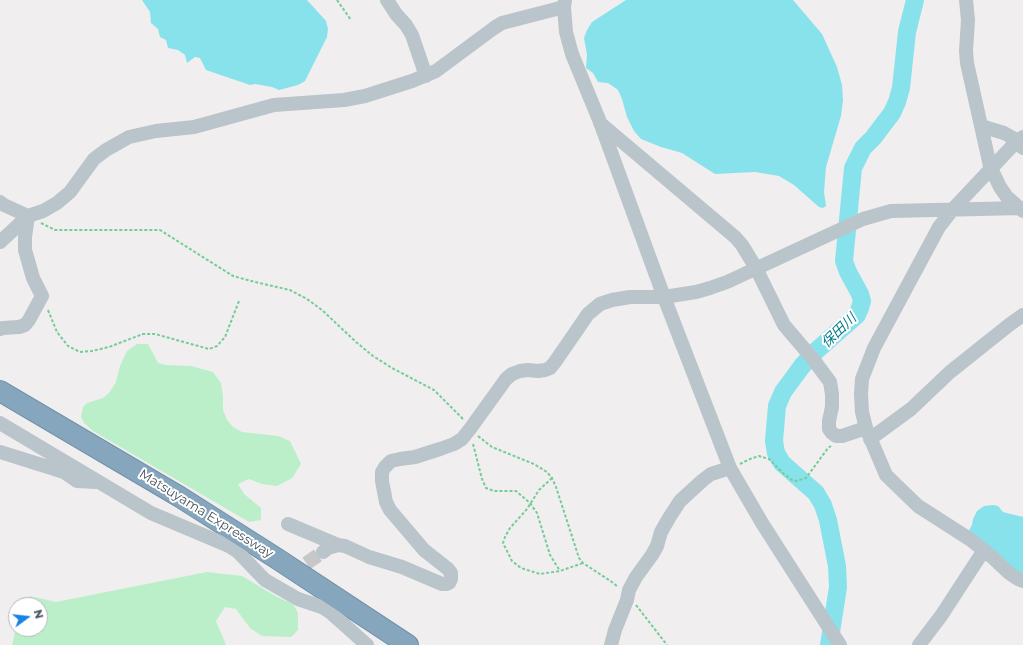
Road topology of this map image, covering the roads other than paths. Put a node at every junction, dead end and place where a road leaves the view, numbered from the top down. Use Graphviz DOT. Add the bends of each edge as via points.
graph roads {
  1 [pos="387,0"];
  2 [pos="966,0"];
  3 [pos="565,3"];
  4 [pos="426,76"];
  5 [pos="600,122"];
  6 [pos="981,126"];
  7 [pos="1021,142"];
  8 [pos="991,170"];
  9 [pos="0,202"];
  10 [pos="953,209"];
  11 [pos="1022,209"];
  12 [pos="28,216"];
  13 [pos="0,242"];
  14 [pos="756,268"];
  15 [pos="664,297"];
  16 [pos="1023,315"];
  17 [pos="0,329"];
  18 [pos="0,391"];
  19 [pos="0,423"];
  20 [pos="868,434"];
  21 [pos="0,452"];
  22 [pos="730,468"];
  23 [pos="101,483"];
  24 [pos="288,524"];
  25 [pos="338,545"];
  26 [pos="984,550"];
  27 [pos="323,552"];
  28 [pos="287,576"];
  29 [pos="1023,581"];
  30 [pos="278,587"];
  31 [pos="368,645"];
  32 [pos="408,645"];
  33 [pos="611,645"];
  34 [pos="840,645"];
  35 [pos="919,645"];
  1 -- 4 [label="street" via="412,35"];
  2 -- 6 [label="street" via="967,63"];
  3 -- 4 [label="street" via="502,23 444,66"];
  3 -- 5 [label="street" via="566,32 572,54"];
  4 -- 12 [label="street" via="365,96 274,105 194,127 129,137 94,159 70,192 57,203"];
  5 -- 14 [label="street" via="735,237"];
  5 -- 15 [label="street"];
  6 -- 7 [label="street" via="1004,133"];
  6 -- 8 [label="street"];
  7 -- 8 [label="street"];
  8 -- 10 [label="street"];
  8 -- 11 [label="street" via="1000,187"];
  9 -- 12 [label="street"];
  10 -- 11 [label="street"];
  10 -- 14 [label="street" via="891,211 863,219"];
  10 -- 20 [label="street" via="929,244 867,365 862,379 861,394 862,412"];
  12 -- 13 [label="street"];
  12 -- 17 [label="street" via="25,250 33,278 42,296 25,325"];
  14 -- 15 [label="street" via="703,290"];
  14 -- 20 [label="street" via="784,325 830,382 832,407 829,421 832,433 839,436"];
  15 -- 22 [label="street"];
  15 -- 25 [label="street" via="630,297 600,304 588,314 550,368 520,371 506,378 462,439 415,457 391,461 385,467 382,472 384,491 390,510 424,550 448,569 451,573 449,583 442,584"];
  16 -- 20 [label="street" via="950,372 911,408"];
  18 -- 32 [label="highway, Matsuyama Expressway" via="180,497"];
  19 -- 23 [label="street"];
  20 -- 26 [label="street" via="886,475 912,501 934,518 952,527"];
  21 -- 23 [label="street" via="64,472 77,480"];
  22 -- 33 [label="street" via="711,474 680,501 661,532 657,546 629,590"];
  22 -- 34 [label="street"];
  23 -- 30 [label="street" via="151,513 237,551 265,580"];
  24 -- 25 [label="street"];
  25 -- 27 [label="street"];
  26 -- 29 [label="street" via="1009,573"];
  26 -- 35 [label="street"];
  28 -- 30 [label="street"];
  30 -- 31 [label="street" via="298,599 330,612"];
}
